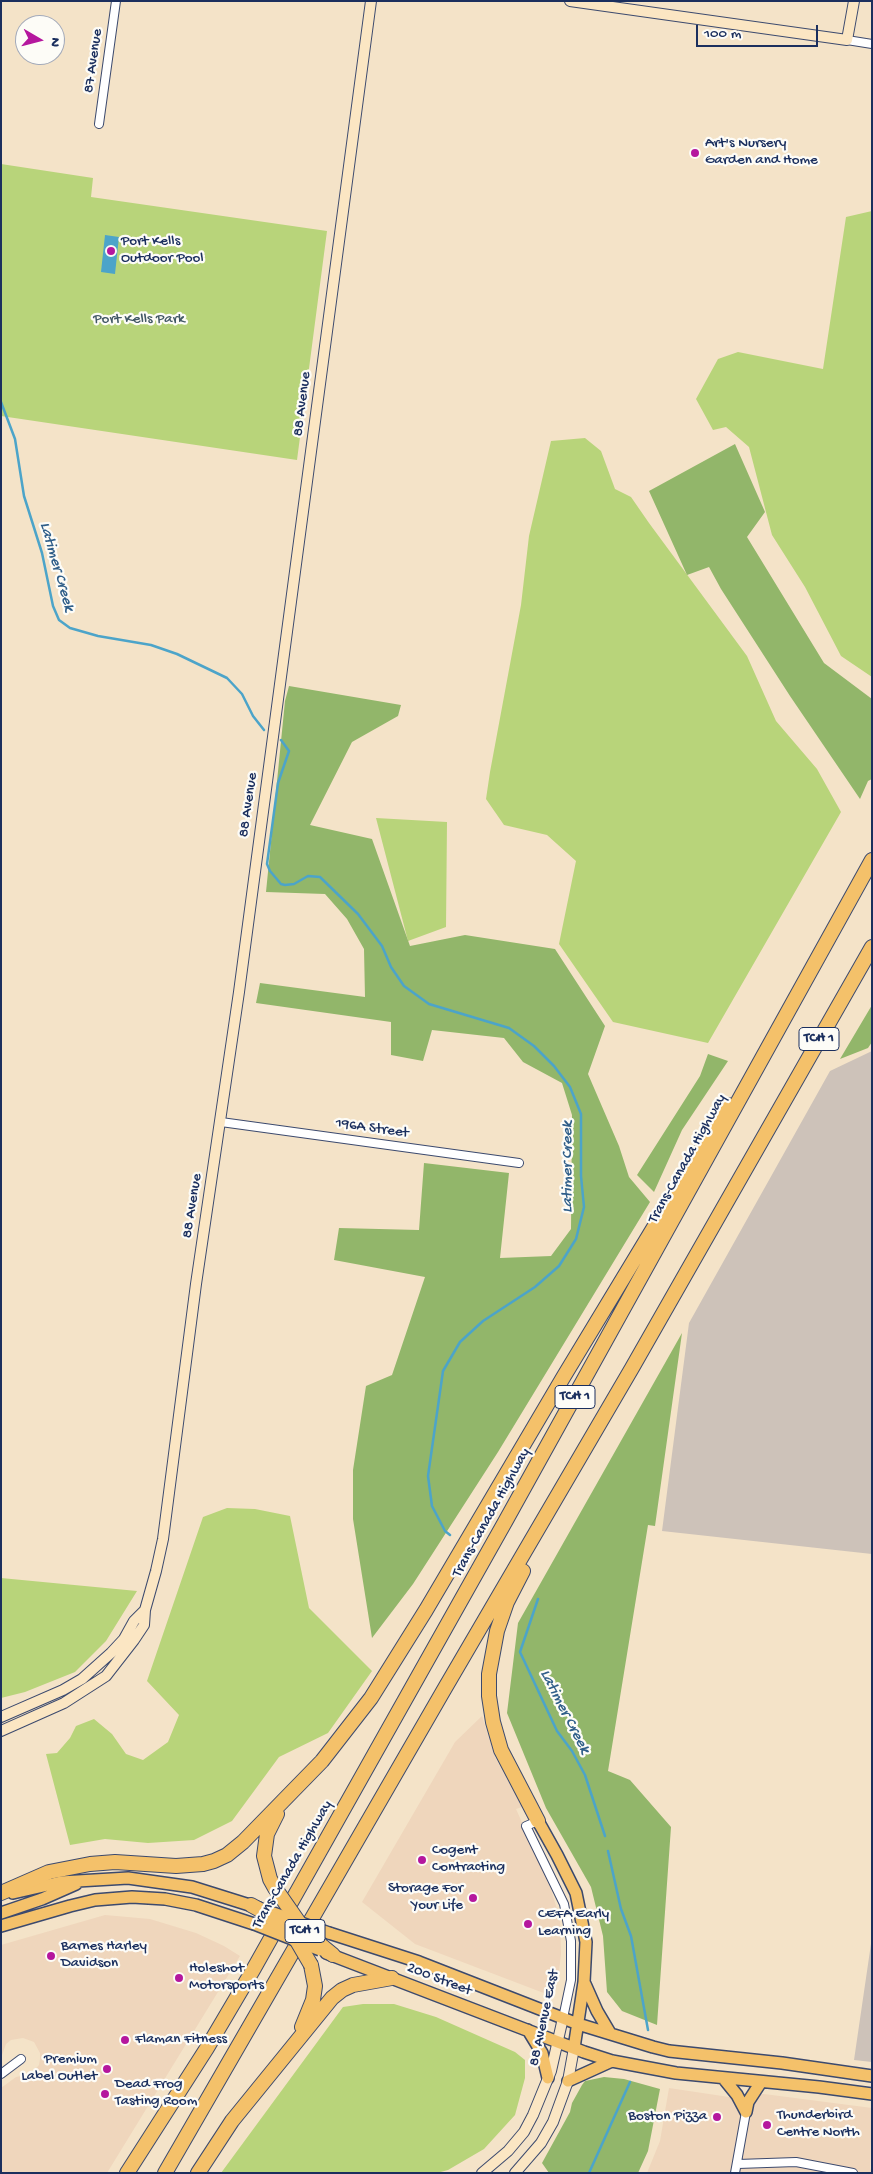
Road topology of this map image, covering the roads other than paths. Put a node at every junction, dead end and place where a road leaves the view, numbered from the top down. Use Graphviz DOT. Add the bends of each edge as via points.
graph roads {
  1 [pos="116,1"];
  2 [pos="371,1"];
  3 [pos="570,1"];
  4 [pos="854,1"];
  5 [pos="847,40"];
  6 [pos="872,44"];
  7 [pos="99,124"];
  8 [pos="872,860"];
  9 [pos="872,947"];
  10 [pos="781,1022"];
  11 [pos="221,1122"];
  12 [pos="519,1163"];
  13 [pos="587,1446"];
  14 [pos="145,1610"];
  15 [pos="1,1716"];
  16 [pos="1,1730"];
  17 [pos="287,1799"];
  18 [pos="532,1823"];
  19 [pos="87,1879"];
  20 [pos="1,1894"];
  21 [pos="259,1909"];
  22 [pos="1,1913"];
  23 [pos="300,1924"];
  24 [pos="1,1926"];
  25 [pos="297,1941"];
  26 [pos="325,1950"];
  27 [pos="392,1978"];
  28 [pos="584,1982"];
  29 [pos="563,2018"];
  30 [pos="578,2024"];
  31 [pos="528,2030"];
  32 [pos="610,2033"];
  33 [pos="557,2042"];
  34 [pos="574,2048"];
  35 [pos="292,2050"];
  36 [pos="21,2059"];
  37 [pos="612,2060"];
  38 [pos="1,2074"];
  39 [pos="872,2076"];
  40 [pos="548,2078"];
  41 [pos="724,2079"];
  42 [pos="568,2081"];
  43 [pos="761,2082"];
  44 [pos="872,2094"];
  45 [pos="746,2112"];
  46 [pos="738,2164"];
  47 [pos="128,2171"];
  48 [pos="165,2173"];
  49 [pos="198,2173"];
  50 [pos="482,2173"];
  51 [pos="516,2173"];
  52 [pos="735,2173"];
  53 [pos="853,2173"];
  1 -- 7 [label="street, 87 Avenue"];
  2 -- 11 [label="main road, 88 Avenue"];
  3 -- 5 [label="main road"];
  4 -- 5 [label="main road"];
  5 -- 6 [label="street"];
  8 -- 10 [label="highway, Trans-Canada Highway / TCH 1"];
  9 -- 13 [label="highway, TCH 1"];
  10 -- 17 [label="highway" via="704,1142 393,1663 351,1725"];
  10 -- 47 [label="highway, Trans-Canada Highway / TCH 1" via="714,1148 258,1961"];
  11 -- 12 [label="street, 196A Street"];
  11 -- 14 [label="main road, 88 Avenue" via="162,1539"];
  13 -- 18 [label="highway" via="507,1602 490,1660 489,1696 496,1736"];
  13 -- 48 [label="highway, TCH 1"];
  14 -- 15 [label="main road" via="124,1639 82,1679"];
  14 -- 16 [label="main road, 88 Avenue" via="144,1625 106,1676 64,1703"];
  17 -- 20 [label="highway" via="242,1842 214,1861 192,1865 108,1862 77,1866 35,1877"];
  17 -- 23 [label="highway, bridge" via="271,1823 264,1848 266,1868 275,1888"];
  18 -- 28 [label="main road, 88 Avenue East" via="557,1854 576,1893 586,1942"];
  18 -- 29 [label="street, 88 Avenue East" via="568,1921 571,1980"];
  19 -- 20 [label="main road, 200 Street"];
  19 -- 21 [label="main road, 200 Street" via="153,1880 209,1891"];
  19 -- 22 [label="main road"];
  21 -- 23 [label="main road, 200 Street, bridge"];
  21 -- 25 [label="highway, bridge"];
  23 -- 26 [label="highway, bridge"];
  23 -- 29 [label="main road, 200 Street, bridge" via="419,1962"];
  24 -- 25 [label="main road, 200 Street, bridge" via="95,1900 132,1896 196,1905"];
  25 -- 26 [label="main road, 200 Street, bridge"];
  25 -- 35 [label="highway, bridge" via="311,1965 315,1986 313,2000"];
  26 -- 27 [label="main road, 200 Street"];
  27 -- 31 [label="main road, 200 Street"];
  27 -- 35 [label="highway" via="342,1990 324,2007"];
  28 -- 30 [label="main road, 88 Avenue East"];
  28 -- 32 [label="main road"];
  29 -- 30 [label="main road, 200 Street"];
  29 -- 33 [label="main road, 88 Avenue East"];
  30 -- 32 [label="main road, 200 Street"];
  30 -- 34 [label="main road, 88 Avenue East"];
  31 -- 33 [label="main road, 200 Street"];
  31 -- 40 [label="main road" via="542,2053"];
  32 -- 39 [label="main road, 200 Street" via="668,2051"];
  33 -- 34 [label="main road, 200 Street"];
  33 -- 40 [label="main road, 88 Avenue East"];
  34 -- 37 [label="main road, 200 Street"];
  34 -- 42 [label="main road, 88 Avenue East"];
  35 -- 49 [label="highway" via="232,2122"];
  36 -- 38 [label="street"];
  37 -- 41 [label="main road, 200 Street"];
  37 -- 42 [label="main road"];
  40 -- 50 [label="main road, 88 Avenue East" via="524,2132"];
  41 -- 43 [label="main road, 200 Street"];
  41 -- 45 [label="main road"];
  42 -- 51 [label="main road, 88 Avenue East" via="554,2122"];
  43 -- 44 [label="main road, 200 Street"];
  43 -- 45 [label="main road" via="748,2102"];
  45 -- 46 [label="street"];
  46 -- 52 [label="street"];
  46 -- 53 [label="street" via="796,2162"];
}
